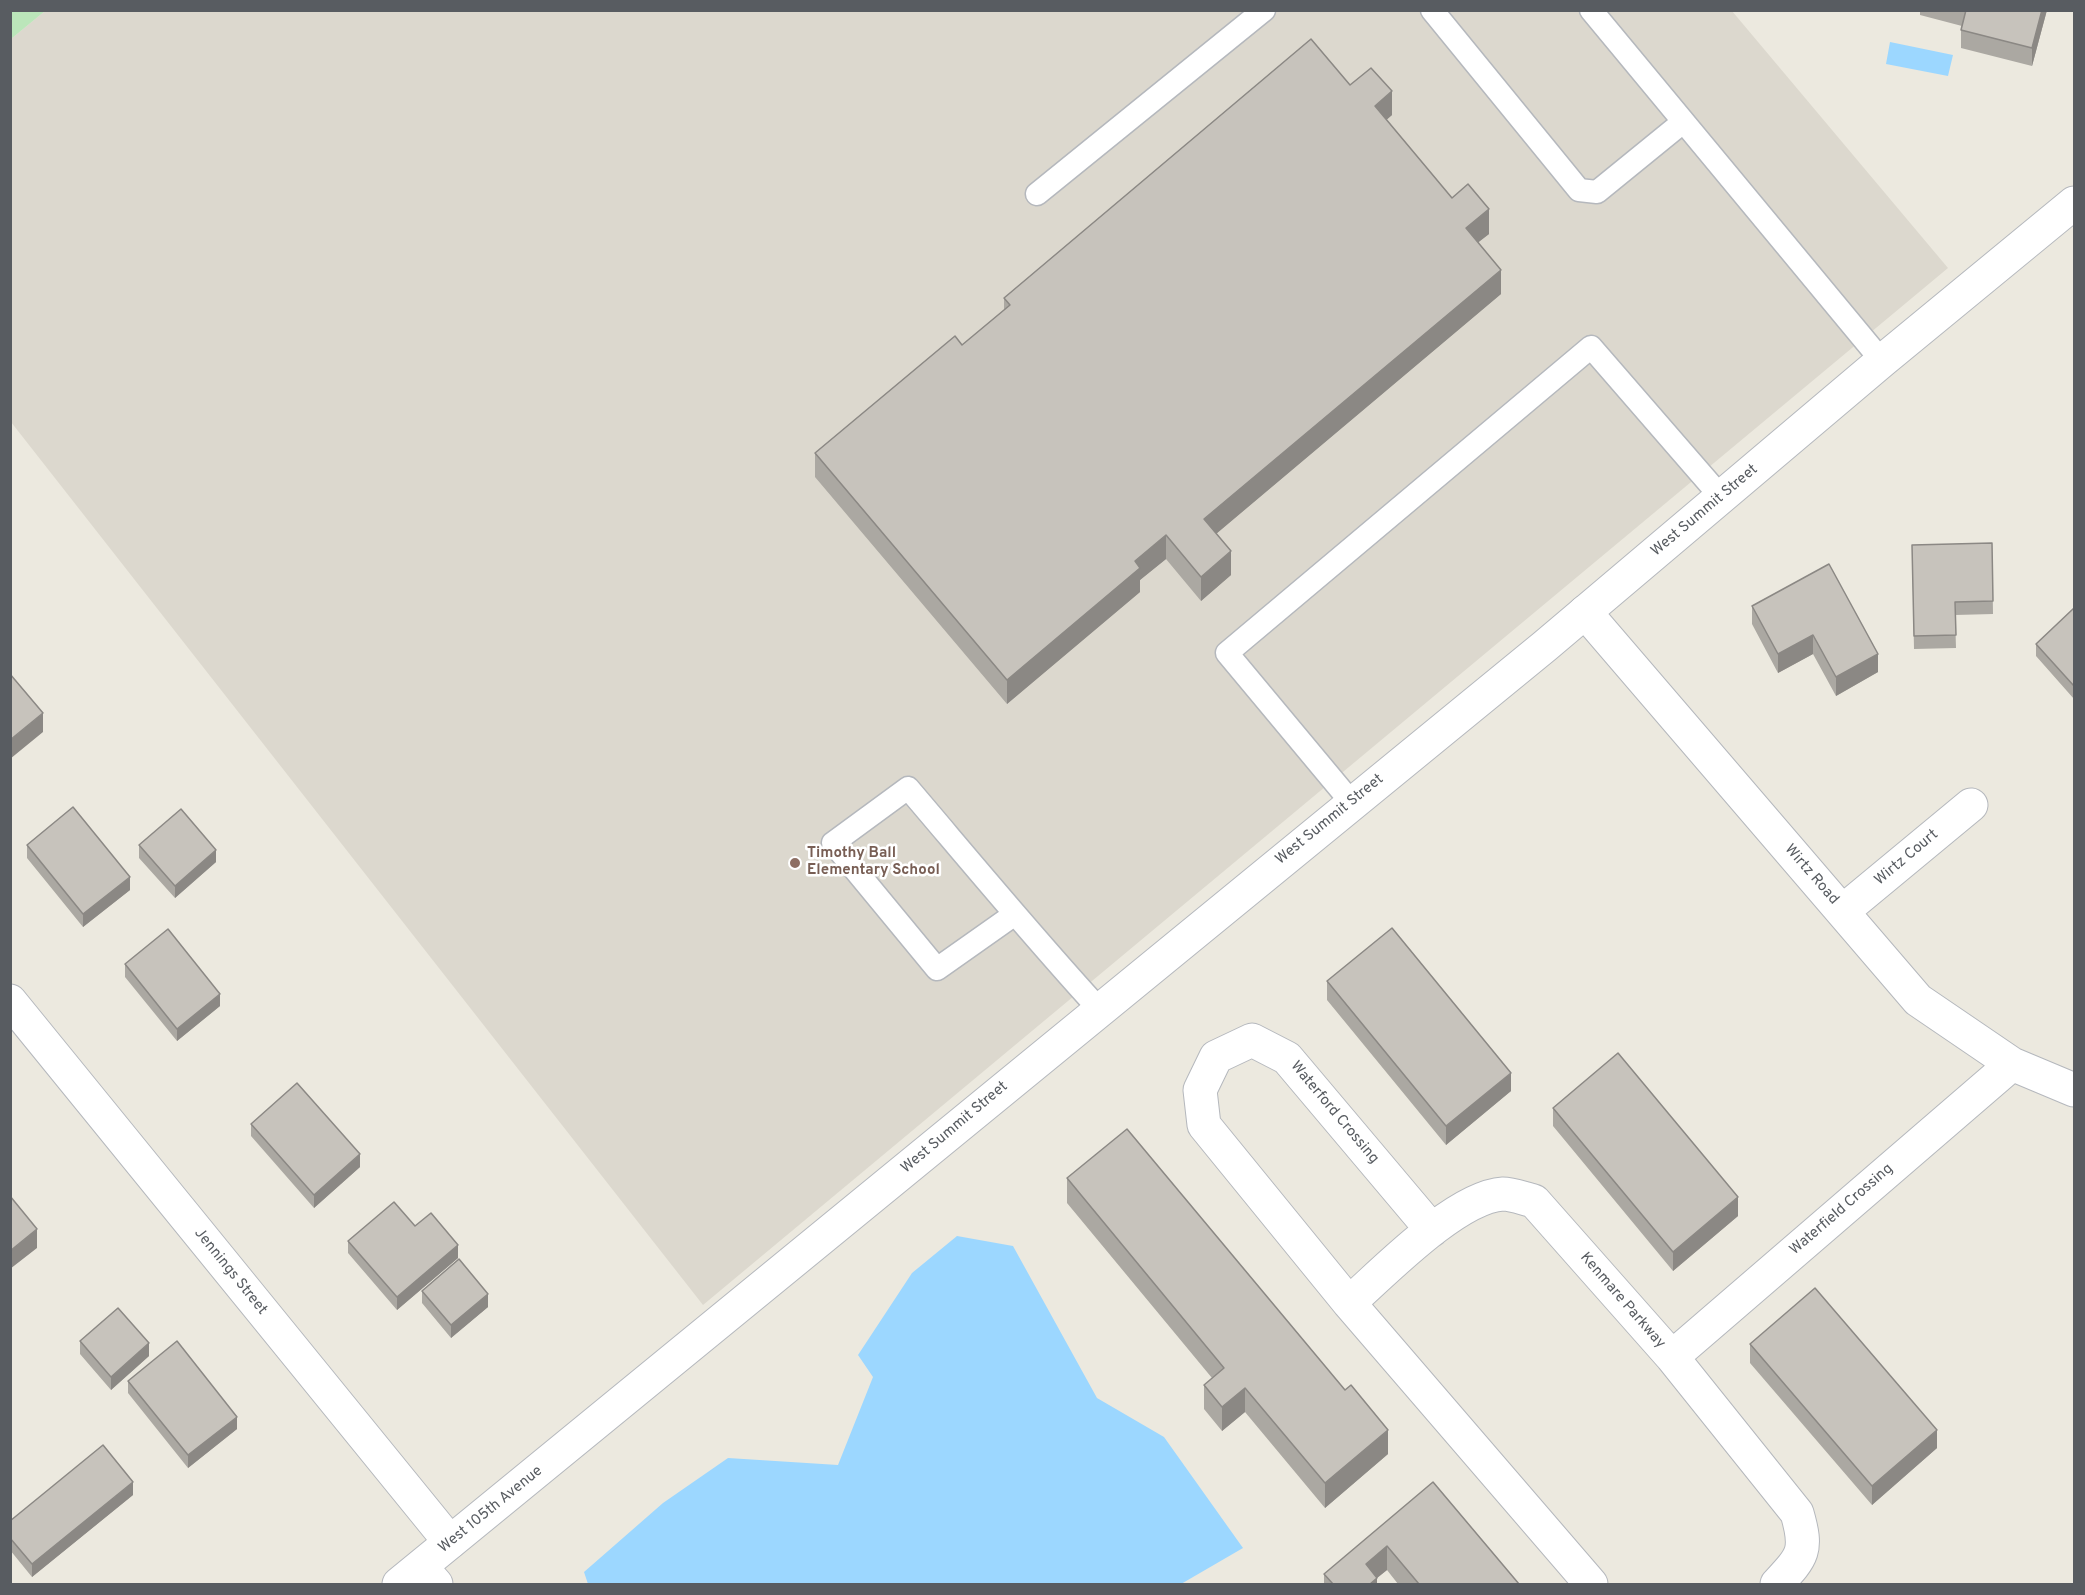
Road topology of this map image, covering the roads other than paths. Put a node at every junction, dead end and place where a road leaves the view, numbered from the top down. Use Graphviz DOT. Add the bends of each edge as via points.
graph roads {
  1 [pos="1264,10"];
  2 [pos="1432,10"];
  3 [pos="1591,10"];
  4 [pos="1683,122"];
  5 [pos="1037,194"];
  6 [pos="2074,203"];
  7 [pos="1882,361"];
  8 [pos="1722,498"];
  9 [pos="1585,612"];
  10 [pos="1352,803"];
  11 [pos="1971,805"];
  12 [pos="1843,911"];
  13 [pos="1015,914"];
  14 [pos="10,1001"];
  15 [pos="1100,1009"];
  16 [pos="2012,1064"];
  17 [pos="2074,1090"];
  18 [pos="1432,1230"];
  19 [pos="1349,1303"];
  20 [pos="1671,1357"];
  21 [pos="584,1435"];
  22 [pos="450,1542"];
  23 [pos="419,1579"];
  24 [pos="1592,1584"];
  25 [pos="1777,1584"];
  1 -- 5 [label="lane"];
  2 -- 4 [label="lane" via="1579,190 1597,192"];
  3 -- 4 [label="lane"];
  4 -- 7 [label="lane"];
  6 -- 7 [label="street, West Summit Street"];
  7 -- 8 [label="street, West Summit Street"];
  8 -- 9 [label="street, West Summit Street"];
  8 -- 10 [label="lane" via="1591,347 1227,652"];
  9 -- 10 [label="street, West Summit Street"];
  9 -- 12 [label="street, Wirtz Road"];
  10 -- 15 [label="street, West Summit Street"];
  11 -- 12 [label="street, Wirtz Court"];
  12 -- 16 [label="street, Wirtz Road" via="1918,1000"];
  13 -- 13 [label="lane" via="908,789 833,843 938,969"];
  13 -- 15 [label="lane"];
  14 -- 22 [label="street, Jennings Street"];
  15 -- 21 [label="street, West Summit Street"];
  16 -- 17 [label="street, Wirtz Road"];
  16 -- 20 [label="street, Waterfield Crossing"];
  18 -- 19 [label="street, Kenmare Parkway"];
  18 -- 19 [label="street, Waterford Crossing" via="1287,1058 1252,1040 1216,1057 1200,1090 1204,1125"];
  18 -- 20 [label="street, Kenmare Parkway" via="1474,1202 1503,1194 1534,1201"];
  19 -- 24 [label="street"];
  20 -- 25 [label="street, Kenmare Parkway" via="1797,1513 1805,1539 1798,1561"];
  21 -- 22 [label="street, West 105th Avenue"];
  22 -- 23 [label="street, West 105th Avenue"];
}
